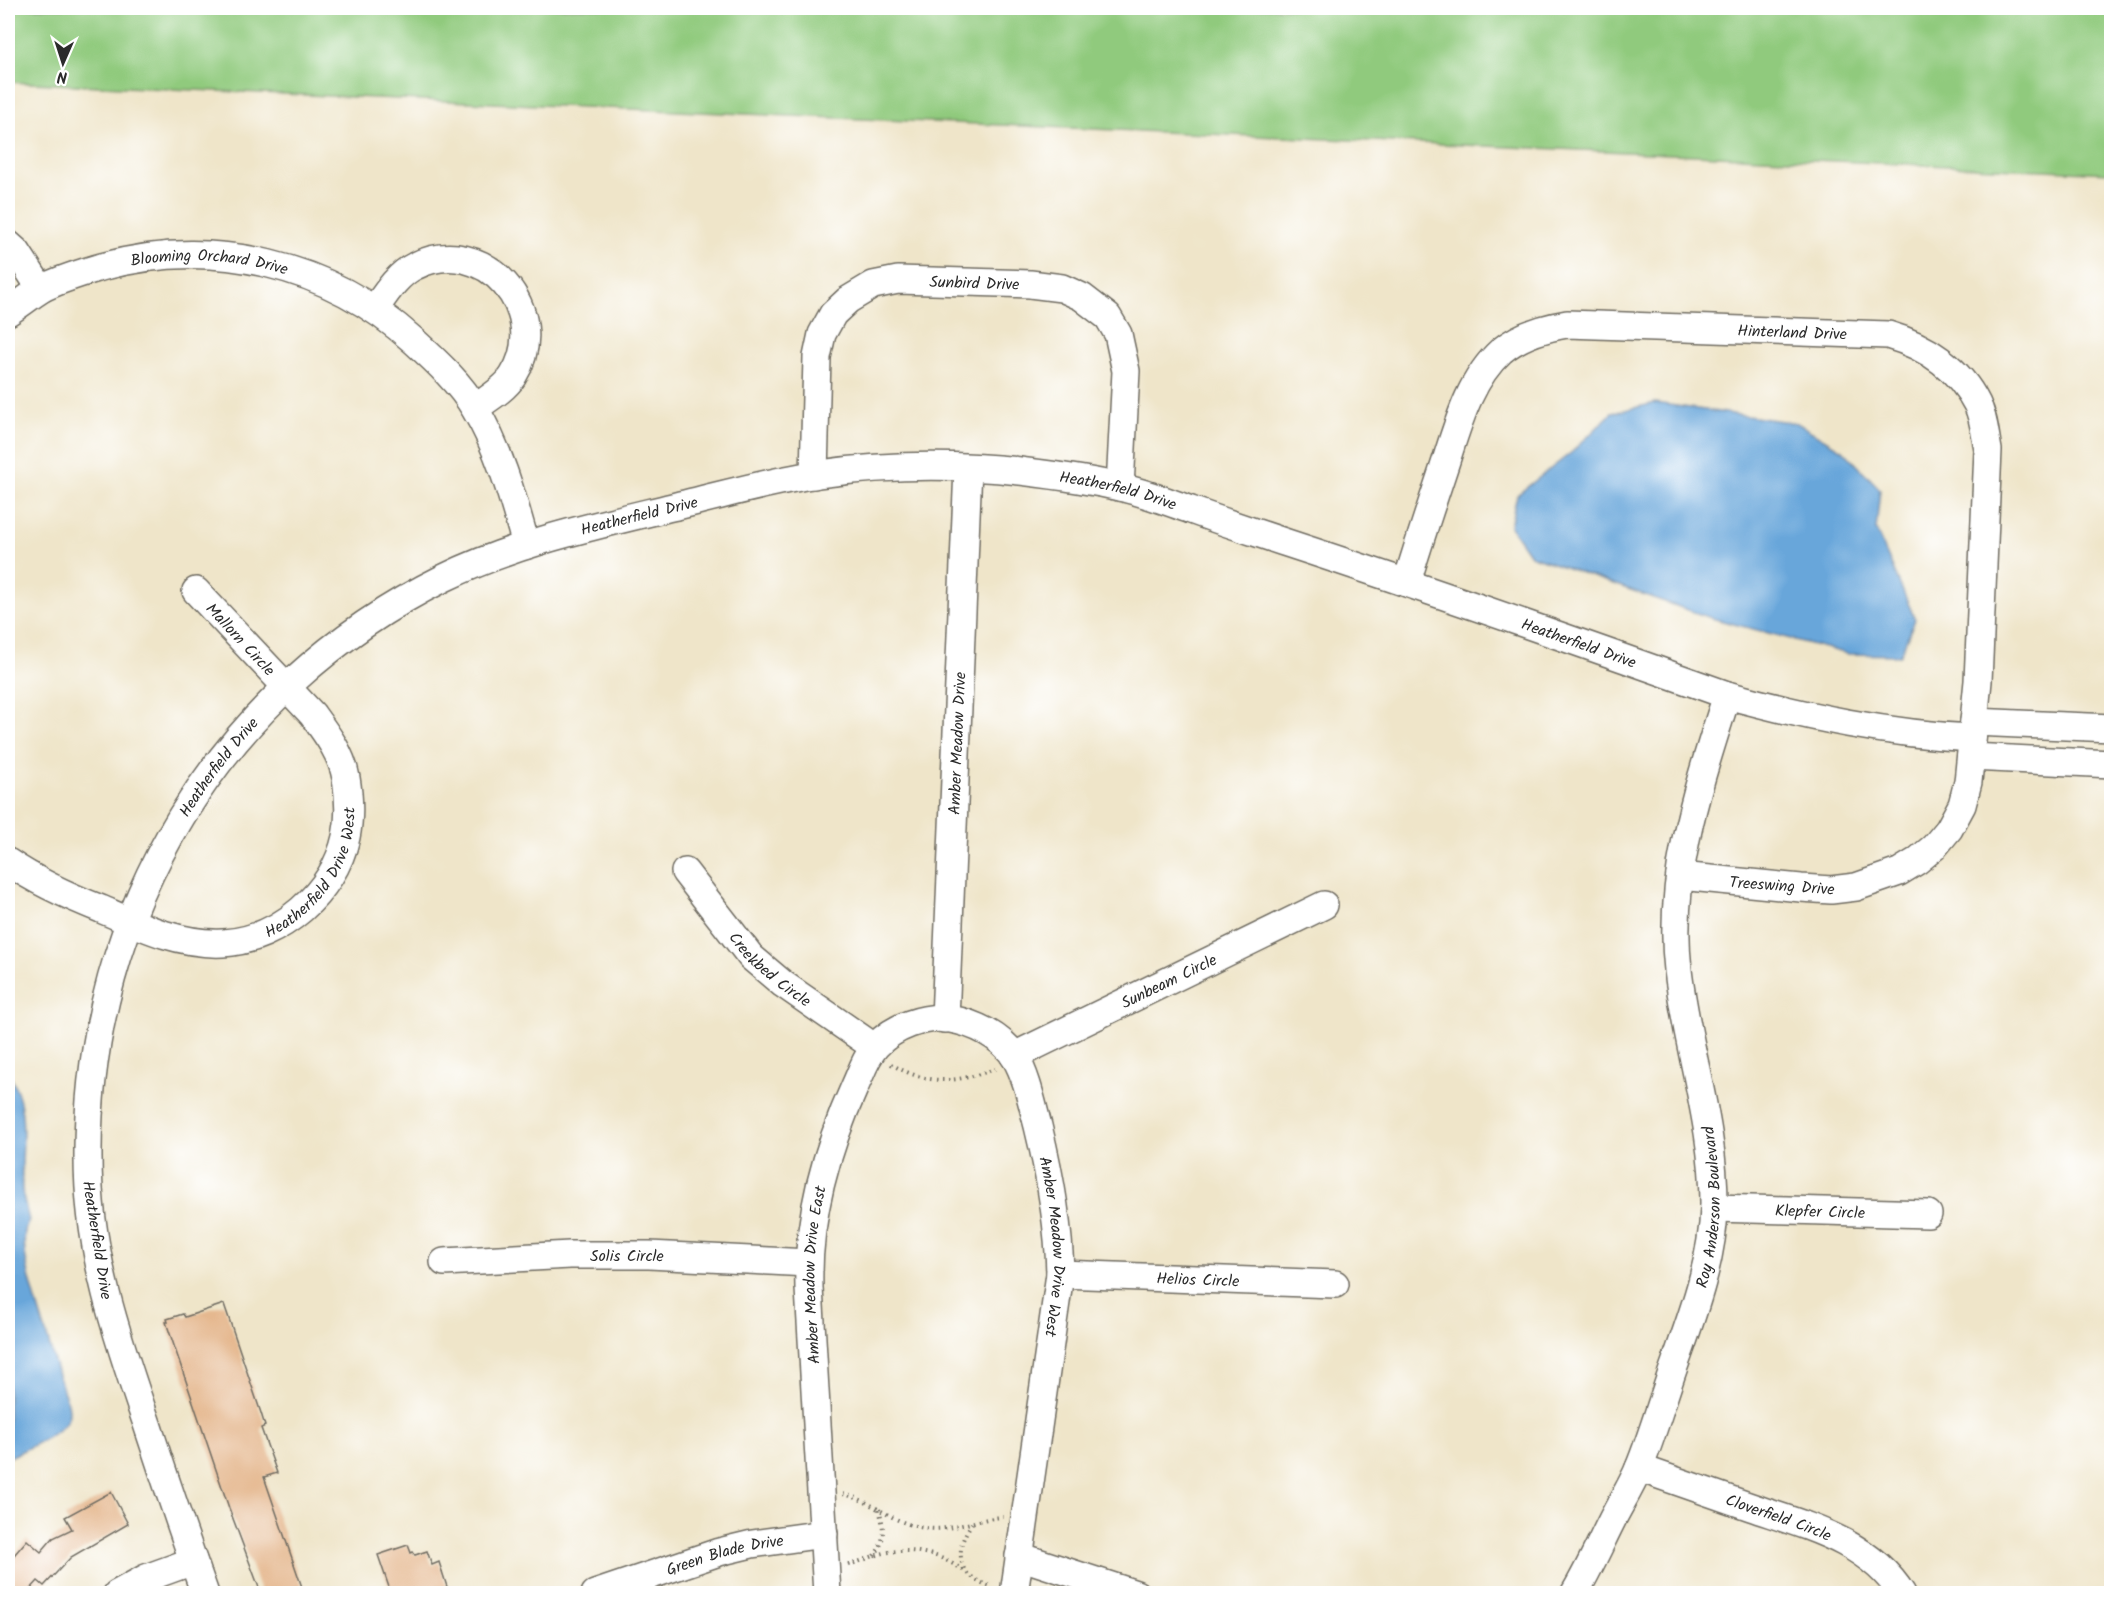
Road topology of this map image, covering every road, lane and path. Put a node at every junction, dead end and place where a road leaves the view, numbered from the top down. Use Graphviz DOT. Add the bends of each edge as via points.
graph roads {
  1 [pos="8,244"];
  2 [pos="41,289"];
  3 [pos="375,309"];
  4 [pos="8,312"];
  5 [pos="475,408"];
  6 [pos="968,468"];
  7 [pos="814,475"];
  8 [pos="1120,487"];
  9 [pos="526,545"];
  10 [pos="1407,582"];
  11 [pos="196,591"];
  12 [pos="286,687"];
  13 [pos="1727,694"];
  14 [pos="2112,728"];
  15 [pos="1972,739"];
  16 [pos="2112,764"];
  17 [pos="8,862"];
  18 [pos="685,872"];
  19 [pos="1680,876"];
  20 [pos="1324,905"];
  21 [pos="129,921"];
  22 [pos="945,1018"];
  23 [pos="888,1056"];
  24 [pos="999,1066"];
  25 [pos="886,1073"];
  26 [pos="1714,1208"];
  27 [pos="1928,1214"];
  28 [pos="444,1262"];
  29 [pos="808,1263"];
  30 [pos="1060,1274"];
  31 [pos="1335,1284"];
  32 [pos="1639,1468"];
  33 [pos="843,1483"];
  34 [pos="843,1494"];
  35 [pos="844,1506"];
  36 [pos="1005,1506"];
  37 [pos="879,1509"];
  38 [pos="1004,1517"];
  39 [pos="973,1523"];
  40 [pos="1002,1529"];
  41 [pos="824,1534"];
  42 [pos="847,1554"];
  43 [pos="1019,1556"];
  44 [pos="872,1558"];
  45 [pos="193,1561"];
  46 [pos="848,1565"];
  47 [pos="966,1573"];
  48 [pos="848,1575"];
  49 [pos="1001,1586"];
  50 [pos="117,1593"];
  51 [pos="205,1593"];
  52 [pos="595,1593"];
  53 [pos="827,1593"];
  54 [pos="993,1593"];
  55 [pos="1137,1593"];
  56 [pos="1574,1593"];
  57 [pos="1902,1593"];
  1 -- 2 [label="street"];
  2 -- 3 [label="street, Blooming Orchard Drive" via="116,263 216,255 292,269"];
  2 -- 4 [label="street, Blooming Orchard Drive"];
  3 -- 5 [label="street, Blooming Orchard Drive" via="423,349"];
  3 -- 5 [label="street" via="400,276 432,260 471,261 499,276 523,317 524,349 512,378"];
  5 -- 9 [label="street, Blooming Orchard Drive" via="500,463"];
  6 -- 7 [label="street, Heatherfield Drive" via="884,467"];
  6 -- 8 [label="street, Heatherfield Drive" via="1017,471"];
  6 -- 22 [label="street, Amber Meadow Drive"];
  7 -- 8 [label="street, Sunbird Drive" via="817,357 822,334 833,314 848,300 873,285 898,280 1030,284 1062,288 1082,297 1108,317 1118,334 1126,371"];
  7 -- 9 [label="street, Heatherfield Drive"];
  8 -- 10 [label="street, Heatherfield Drive"];
  9 -- 12 [label="street, Heatherfield Drive" via="443,578 384,612 310,664"];
  10 -- 13 [label="street, Heatherfield Drive"];
  10 -- 15 [label="street, Hinterland Drive" via="1464,408 1478,378 1500,352 1522,337 1567,324 1888,335 1921,346 1953,371 1978,406 1984,425 1988,450"];
  11 -- 12 [label="street, Mallorn Circle"];
  12 -- 21 [label="street, Heatherfield Drive" via="223,755 199,789 159,856"];
  12 -- 21 [label="street, Heatherfield Drive West" via="326,732 346,776 346,836 331,874 291,918 242,940 187,940"];
  13 -- 15 [label="street, Heatherfield Drive" via="1871,728"];
  13 -- 19 [label="street, Roy Anderson Boulevard" via="1689,819"];
  14 -- 15 [label="street, Heatherfield Drive"];
  15 -- 16 [label="street, Heatherfield Drive"];
  15 -- 19 [label="street, Treeswing Drive" via="1968,782 1962,805 1949,829 1934,847 1899,872 1856,887 1832,890"];
  17 -- 21 [label="street" via="58,891"];
  18 -- 23 [label="street, Creekbed Circle" via="738,942 768,972"];
  19 -- 26 [label="street, Roy Anderson Boulevard" via="1676,922 1678,970 1710,1148"];
  20 -- 24 [label="street, Sunbeam Circle"];
  21 -- 45 [label="street, Heatherfield Drive" via="97,1040 88,1130 89,1197 113,1325"];
  22 -- 23 [label="street, Amber Meadow Drive East" via="909,1025 890,1034"];
  22 -- 24 [label="street, Amber Meadow Drive West" via="979,1028 1004,1045"];
  23 -- 24 [label="path" via="906,1072 940,1080 955,1081"];
  23 -- 25 [label="path"];
  23 -- 29 [label="street, Amber Meadow Drive East" via="851,1094 822,1178"];
  24 -- 30 [label="street, Amber Meadow Drive West" via="1021,1069 1034,1110 1057,1220"];
  26 -- 27 [label="street, Klepfer Circle"];
  26 -- 32 [label="street, Roy Anderson Boulevard" via="1701,1285"];
  28 -- 29 [label="street, Solis Circle" via="649,1255"];
  29 -- 41 [label="street, Amber Meadow Drive East"];
  30 -- 31 [label="street, Helios Circle"];
  30 -- 43 [label="street, Amber Meadow Drive West"];
  32 -- 56 [label="street, Roy Anderson Boulevard"];
  32 -- 57 [label="street, Cloverfield Circle" via="1822,1531 1856,1548 1879,1566"];
  33 -- 34 [label="path"];
  34 -- 35 [label="path"];
  34 -- 37 [label="path"];
  36 -- 38 [label="path"];
  37 -- 39 [label="path" via="916,1527 956,1528"];
  37 -- 44 [label="path" via="884,1536"];
  38 -- 39 [label="path"];
  38 -- 40 [label="path"];
  39 -- 47 [label="path" via="960,1545 960,1560"];
  41 -- 52 [label="street, Green Blade Drive" via="719,1552"];
  41 -- 53 [label="street, Amber Meadow Drive East"];
  42 -- 46 [label="path"];
  43 -- 49 [label="street, Amber Meadow Drive West"];
  43 -- 55 [label="street"];
  44 -- 46 [label="path"];
  44 -- 47 [label="path" via="903,1551 921,1552 950,1562"];
  45 -- 50 [label="street"];
  45 -- 51 [label="street, Heatherfield Drive"];
  46 -- 48 [label="path"];
  47 -- 49 [label="path" via="980,1583"];
  49 -- 54 [label="path"];
}
